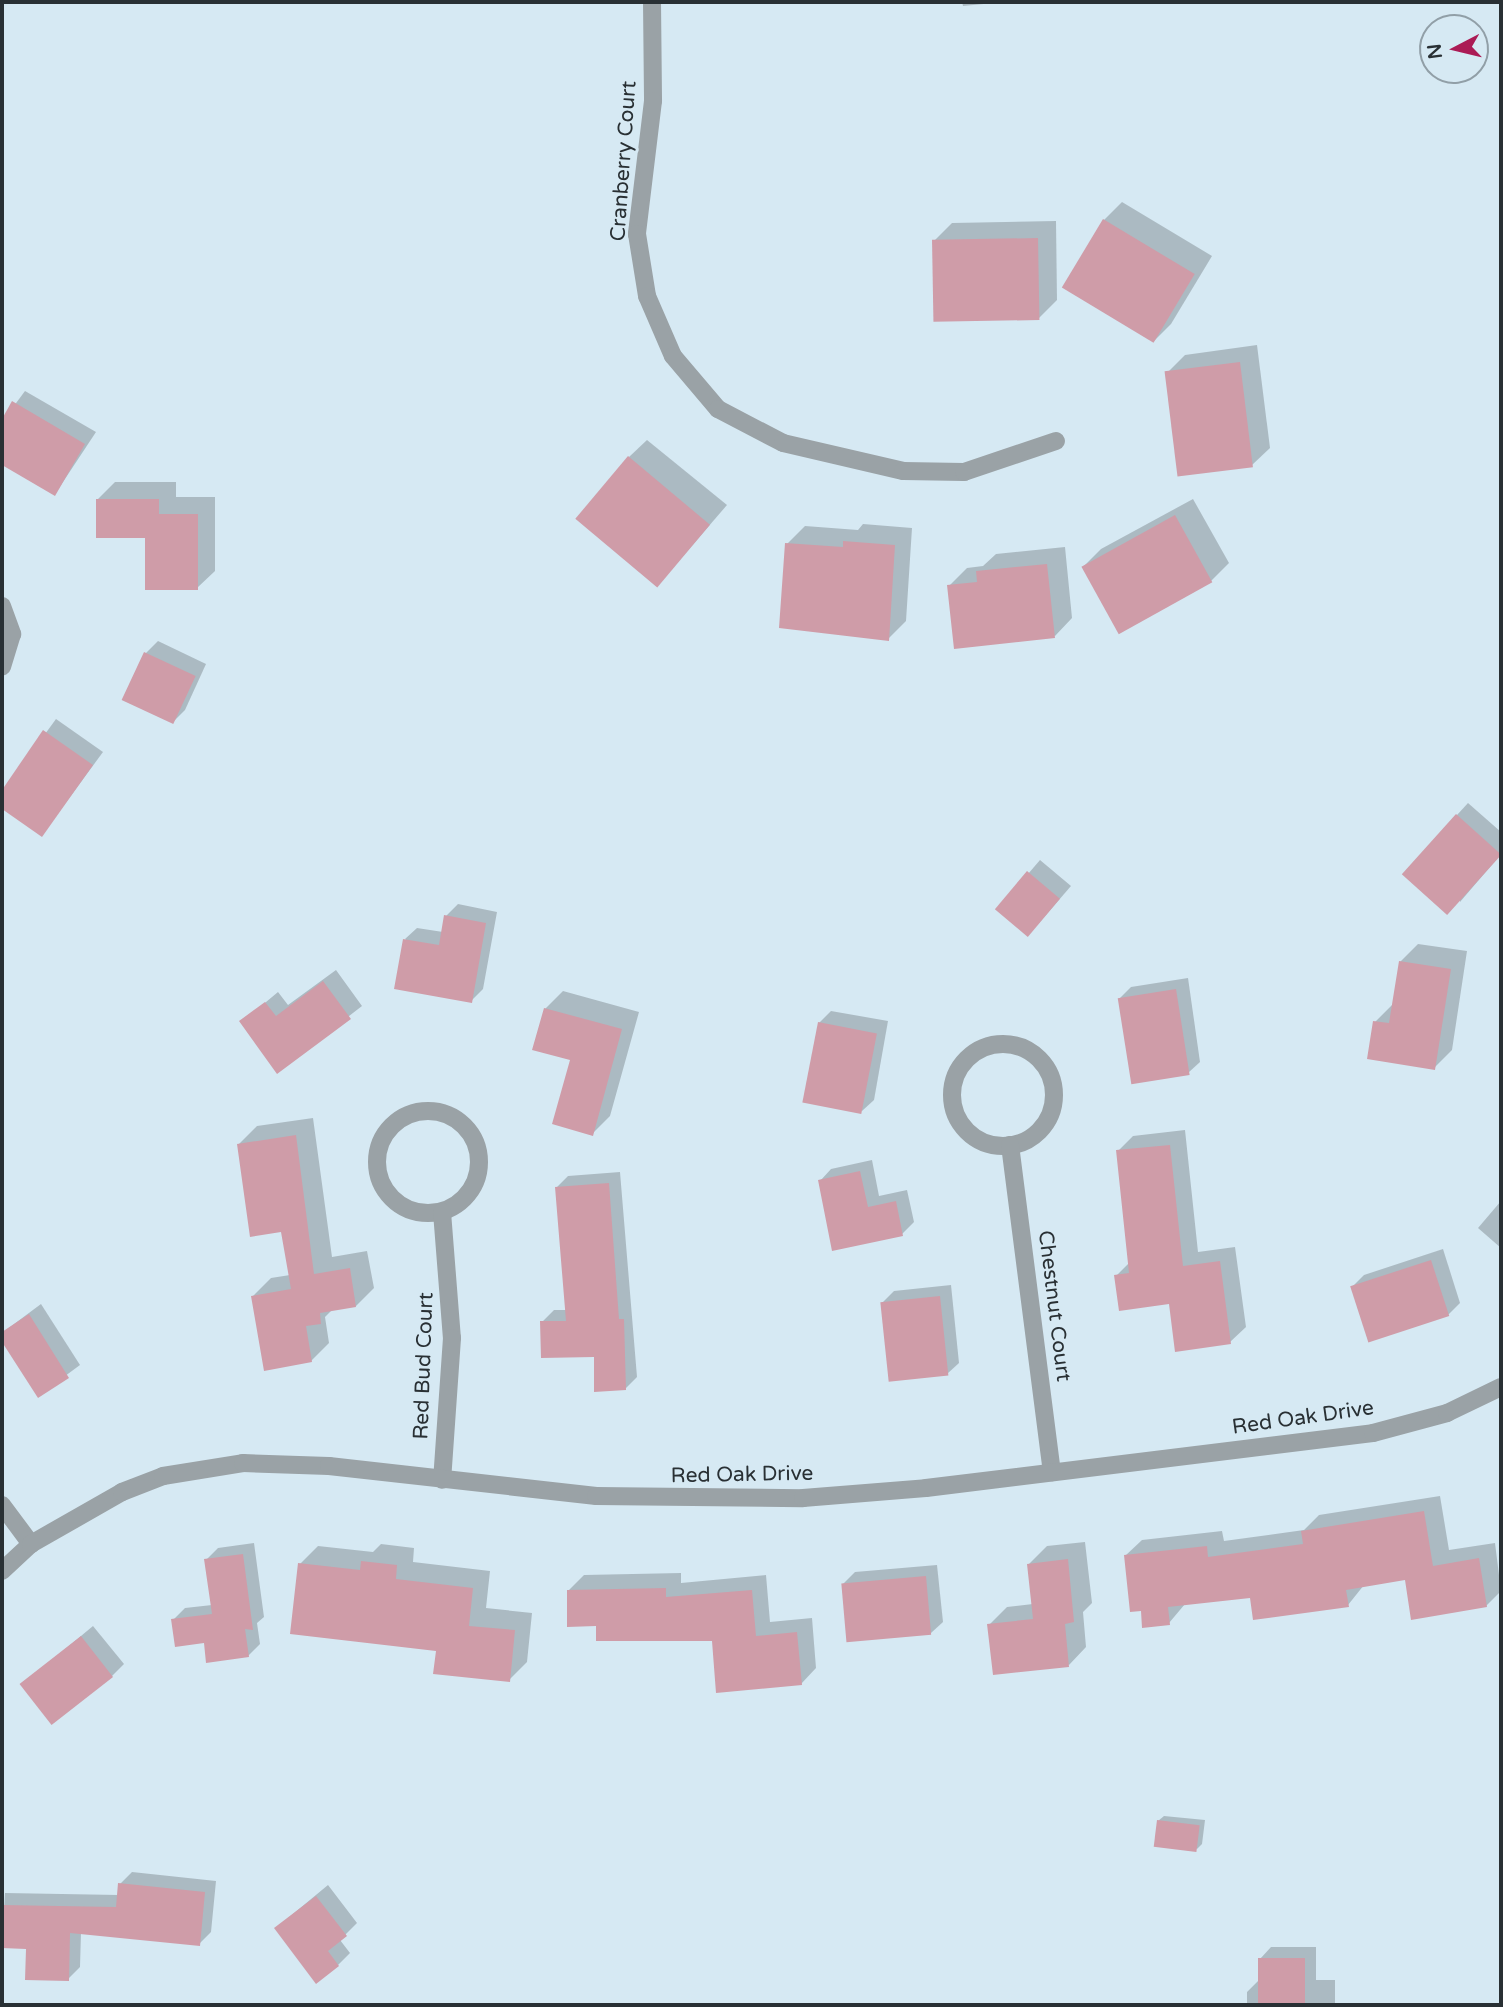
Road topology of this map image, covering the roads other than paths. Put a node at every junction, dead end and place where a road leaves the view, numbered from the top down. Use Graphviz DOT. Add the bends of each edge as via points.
graph roads {
  1 [pos="652,2"];
  2 [pos="1056,441"];
  3 [pos="2,606"];
  4 [pos="2,666"];
  5 [pos="1010,1145"];
  6 [pos="442,1212"];
  7 [pos="1501,1387"];
  8 [pos="1052,1472"];
  9 [pos="442,1480"];
  10 [pos="2,1505"];
  11 [pos="31,1544"];
  12 [pos="2,1571"];
  1 -- 2 [label="street, Cranberry Court" via="653,102 637,234 645,284 673,356 718,409 783,443 903,471 964,472"];
  3 -- 4 [label="street" via="12,634"];
  5 -- 5 [label="street" via="1031,1138 1046,1122 1053,1102 1052,1080 1041,1061 1023,1048 991,1046 964,1063 954,1083 954,1104 969,1133 988,1144"];
  5 -- 8 [label="street, Chestnut Court"];
  6 -- 6 [label="street" via="472,1189 479,1164 474,1139 446,1114 408,1115 381,1142 379,1180 404,1209"];
  6 -- 9 [label="street, Red Bud Court" via="452,1338"];
  7 -- 8 [label="street, Red Oak Drive" via="1447,1413 1373,1433"];
  8 -- 9 [label="street, Red Oak Drive" via="867,1494 736,1501 596,1496"];
  9 -- 11 [label="street, Red Oak Drive" via="287,1463 201,1468 122,1492"];
  10 -- 11 [label="street"];
  11 -- 12 [label="street, Red Oak Drive"];
}
